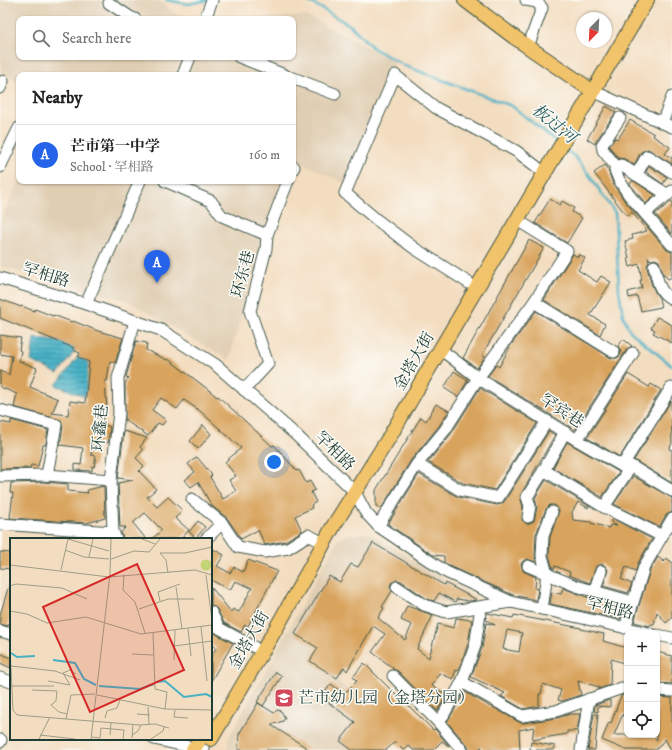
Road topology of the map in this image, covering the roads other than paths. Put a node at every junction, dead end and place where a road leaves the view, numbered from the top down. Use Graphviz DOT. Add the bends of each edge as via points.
graph roads {
  1 [pos="465,0"];
  2 [pos="526,0"];
  3 [pos="637,0"];
  4 [pos="647,0"];
  5 [pos="109,3"];
  6 [pos="211,3"];
  7 [pos="128,16"];
  8 [pos="206,16"];
  9 [pos="528,47"];
  10 [pos="189,60"];
  11 [pos="247,60"];
  12 [pos="184,72"];
  13 [pos="277,72"];
  14 [pos="296,79"];
  15 [pos="589,89"];
  16 [pos="335,94"];
  17 [pos="672,97"];
  18 [pos="620,118"];
  19 [pos="667,125"];
  20 [pos="16,134"];
  21 [pos="543,163"];
  22 [pos="0,167"];
  23 [pos="617,168"];
  24 [pos="672,172"];
  25 [pos="636,175"];
  26 [pos="139,184"];
  27 [pos="172,184"];
  28 [pos="287,184"];
  29 [pos="670,193"];
  30 [pos="646,214"];
  31 [pos="517,220"];
  32 [pos="267,235"];
  33 [pos="672,245"];
  34 [pos="654,266"];
  35 [pos="0,278"];
  36 [pos="469,283"];
  37 [pos="672,299"];
  38 [pos="534,302"];
  39 [pos="86,304"];
  40 [pos="135,321"];
  41 [pos="440,349"];
  42 [pos="614,352"];
  43 [pos="633,353"];
  44 [pos="478,378"];
  45 [pos="671,388"];
  46 [pos="244,390"];
  47 [pos="0,410"];
  48 [pos="547,421"];
  49 [pos="565,432"];
  50 [pos="577,440"];
  51 [pos="417,464"];
  52 [pos="626,466"];
  53 [pos="544,470"];
  54 [pos="47,475"];
  55 [pos="0,476"];
  56 [pos="111,480"];
  57 [pos="352,489"];
  58 [pos="672,491"];
  59 [pos="192,498"];
  60 [pos="604,506"];
  61 [pos="552,512"];
  62 [pos="528,517"];
  63 [pos="672,518"];
  64 [pos="222,523"];
  65 [pos="0,524"];
  66 [pos="378,526"];
  67 [pos="114,535"];
  68 [pos="662,536"];
  69 [pos="206,538"];
  70 [pos="316,539"];
  71 [pos="528,566"];
  72 [pos="601,571"];
  73 [pos="547,574"];
  74 [pos="397,587"];
  75 [pos="594,592"];
  76 [pos="511,602"];
  77 [pos="633,602"];
  78 [pos="481,607"];
  79 [pos="542,609"];
  80 [pos="212,614"];
  81 [pos="625,628"];
  82 [pos="635,630"];
  83 [pos="0,631"];
  84 [pos="10,634"];
  85 [pos="660,636"];
  86 [pos="672,638"];
  87 [pos="254,647"];
  88 [pos="393,676"];
  89 [pos="6,680"];
  90 [pos="462,682"];
  91 [pos="624,688"];
  92 [pos="0,690"];
  93 [pos="660,690"];
  94 [pos="672,691"];
  95 [pos="589,699"];
  96 [pos="212,718"];
  97 [pos="438,723"];
  98 [pos="212,737"];
  99 [pos="160,740"];
  100 [pos="210,740"];
  101 [pos="199,747"];
  102 [pos="462,750"];
  103 [pos="581,750"];
  1 -- 9 [label="main road"];
  2 -- 9 [label="street" via="537,2 542,8"];
  3 -- 15 [label="main road, 金塔大街"];
  4 -- 15 [label="main road, 金塔大街"];
  5 -- 7 [label="street"];
  6 -- 8 [label="street"];
  9 -- 15 [label="main road"];
  10 -- 12 [label="street"];
  11 -- 13 [label="street"];
  14 -- 16 [label="street"];
  15 -- 19 [label="street"];
  15 -- 21 [label="main road, 金塔大街"];
  17 -- 19 [label="street"];
  18 -- 23 [label="street" via="602,145"];
  20 -- 22 [label="street"];
  21 -- 31 [label="main road, 金塔大街"];
  21 -- 36 [label="main road, 金塔大街"];
  21 -- 36 [label="street" via="436,108 395,75 344,193 414,248"];
  23 -- 25 [label="street" via="621,165"];
  23 -- 30 [label="street" via="615,170 618,180"];
  24 -- 25 [label="street" via="647,156"];
  25 -- 29 [label="street"];
  26 -- 39 [label="street"];
  27 -- 32 [label="street" via="211,201 222,216"];
  28 -- 32 [label="street, 环东巷"];
  29 -- 30 [label="street"];
  30 -- 33 [label="street"];
  31 -- 38 [label="street" via="567,252"];
  31 -- 41 [label="main road, 金塔大街"];
  32 -- 46 [label="street, 环东巷" via="266,249 250,311 268,364"];
  34 -- 37 [label="street" via="661,291"];
  35 -- 39 [label="street, 罕相路"];
  36 -- 57 [label="main road, 金塔大街" via="382,431"];
  38 -- 42 [label="street"];
  38 -- 44 [label="street"];
  39 -- 40 [label="street, 罕相路"];
  40 -- 46 [label="street, 罕相路" via="161,330 216,365"];
  40 -- 56 [label="street, 环鑫巷" via="118,378 119,413"];
  41 -- 44 [label="street, 罕宾巷"];
  41 -- 57 [label="main road, 金塔大街" via="390,436"];
  43 -- 50 [label="street"];
  44 -- 48 [label="street, 罕宾巷"];
  44 -- 51 [label="street" via="445,430"];
  45 -- 52 [label="street"];
  46 -- 57 [label="street, 罕相路"];
  47 -- 54 [label="street" via="56,425"];
  48 -- 49 [label="street, 罕宾巷"];
  48 -- 51 [label="street" via="498,498 460,490"];
  49 -- 50 [label="street, 罕宾巷"];
  49 -- 53 [label="street"];
  50 -- 52 [label="street, 罕宾巷"];
  51 -- 66 [label="street"];
  52 -- 58 [label="street, 罕宾巷"];
  52 -- 60 [label="street"];
  53 -- 60 [label="street"];
  53 -- 62 [label="street" via="527,497 530,506"];
  54 -- 55 [label="street"];
  54 -- 56 [label="street"];
  56 -- 67 [label="street, 环鑫巷"];
  57 -- 66 [label="street, 罕相路" via="366,514"];
  57 -- 70 [label="main road, 金塔大街"];
  57 -- 98 [label="main road, 金塔大街" via="278,625"];
  59 -- 64 [label="street"];
  60 -- 68 [label="street"];
  61 -- 73 [label="street" via="543,536 542,556"];
  63 -- 68 [label="street"];
  64 -- 69 [label="street"];
  64 -- 70 [label="street" via="238,547 265,552 288,548 308,535"];
  65 -- 67 [label="street"];
  66 -- 76 [label="street, 罕相路" via="446,572"];
  68 -- 77 [label="street" via="644,567"];
  70 -- 87 [label="main road, 金塔大街"];
  71 -- 73 [label="street"];
  72 -- 75 [label="street"];
  73 -- 75 [label="street"];
  73 -- 79 [label="street"];
  74 -- 78 [label="street" via="424,605 446,612"];
  75 -- 77 [label="street"];
  76 -- 78 [label="street"];
  76 -- 79 [label="street, 罕相路"];
  77 -- 81 [label="street"];
  78 -- 90 [label="street" via="475,646"];
  79 -- 81 [label="street, 罕相路"];
  80 -- 87 [label="street" via="219,628"];
  81 -- 82 [label="street, 罕相路"];
  83 -- 84 [label="street"];
  85 -- 86 [label="street"];
  87 -- 96 [label="main road, 金塔大街"];
  88 -- 97 [label="street"];
  89 -- 92 [label="street"];
  90 -- 95 [label="street" via="522,716 556,711"];
  90 -- 97 [label="street"];
  91 -- 95 [label="street"];
  93 -- 94 [label="street"];
  95 -- 103 [label="street"];
  97 -- 102 [label="street"];
  99 -- 101 [label="street"];
  100 -- 101 [label="main road, 金塔大街"];
}
